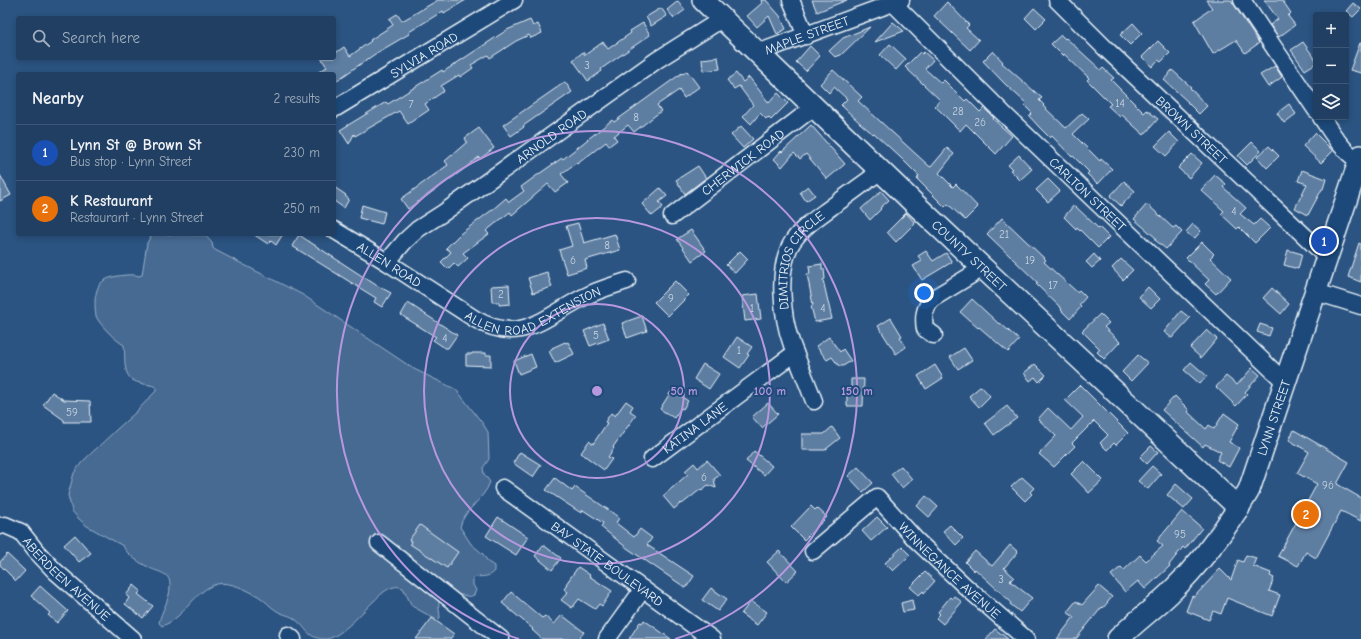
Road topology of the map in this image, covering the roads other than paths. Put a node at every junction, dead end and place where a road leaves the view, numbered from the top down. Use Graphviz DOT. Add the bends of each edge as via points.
graph roads {
  1 [pos="514,0"];
  2 [pos="703,0"];
  3 [pos="791,0"];
  4 [pos="1057,0"];
  5 [pos="1242,0"];
  6 [pos="897,2"];
  7 [pos="722,19"];
  8 [pos="806,36"];
  9 [pos="757,53"];
  10 [pos="1313,106"];
  11 [pos="814,107"];
  12 [pos="336,108"];
  13 [pos="1323,120"];
  14 [pos="1360,158"];
  15 [pos="881,171"];
  16 [pos="672,216"];
  17 [pos="336,231"];
  18 [pos="1327,257"];
  19 [pos="387,262"];
  20 [pos="983,268"];
  21 [pos="627,281"];
  22 [pos="1316,292"];
  23 [pos="443,299"];
  24 [pos="1361,306"];
  25 [pos="934,335"];
  26 [pos="795,353"];
  27 [pos="1286,383"];
  28 [pos="814,401"];
  29 [pos="652,459"];
  30 [pos="503,488"];
  31 [pos="1239,508"];
  32 [pos="0,526"];
  33 [pos="378,543"];
  34 [pos="813,551"];
  35 [pos="643,589"];
  36 [pos="133,639"];
  37 [pos="501,639"];
  38 [pos="607,639"];
  39 [pos="712,639"];
  40 [pos="1026,639"];
  41 [pos="1118,639"];
  1 -- 12 [label="street, SYLVIA ROAD"];
  2 -- 7 [label="main road, COUNTY STREET"];
  3 -- 8 [label="street"];
  4 -- 18 [label="street, BROWN STREET"];
  5 -- 10 [label="street"];
  6 -- 8 [label="street, MAPLE STREET"];
  6 -- 27 [label="street, CARLTON STREET" via="1003,113"];
  7 -- 9 [label="main road, COUNTY STREET"];
  7 -- 19 [label="street, ARNOLD ROAD" via="658,60 418,229"];
  8 -- 9 [label="street, MAPLE STREET"];
  9 -- 11 [label="main road, COUNTY STREET"];
  11 -- 15 [label="main road, COUNTY STREET"];
  11 -- 16 [label="street, CHERWICK ROAD"];
  13 -- 14 [label="street" via="1343,148 1352,157"];
  14 -- 18 [label="main road, LYNN STREET"];
  15 -- 20 [label="main road, COUNTY STREET"];
  15 -- 26 [label="street, DIMITRIOS CIRCLE" via="814,220 793,242 787,254 782,292 786,324"];
  17 -- 19 [label="street, ALLEN ROAD"];
  18 -- 22 [label="main road, LYNN STREET"];
  19 -- 23 [label="street, ALLEN ROAD"];
  20 -- 25 [label="street" via="932,299 926,306 925,329"];
  20 -- 31 [label="main road, COUNTY STREET"];
  21 -- 23 [label="street, ALLEN ROAD EXTENSION" via="584,297 534,325 508,331 486,326"];
  22 -- 24 [label="street"];
  22 -- 27 [label="main road, LYNN STREET"];
  26 -- 28 [label="street, DIMITRIOS CIRCLE"];
  26 -- 29 [label="street, KATINA LANE"];
  27 -- 31 [label="main road, LYNN STREET" via="1249,490"];
  30 -- 35 [label="street, BAY STATE BOULEVARD"];
  31 -- 41 [label="main road, LYNN STREET" via="1188,575"];
  32 -- 36 [label="street, ABERDEEN AVENUE" via="5,525 21,532 55,571"];
  33 -- 37 [label="street"];
  34 -- 40 [label="street, WINNEGANCE AVENUE" via="877,497 916,540"];
  35 -- 38 [label="street"];
  35 -- 39 [label="street, BAY STATE BOULEVARD"];
}
